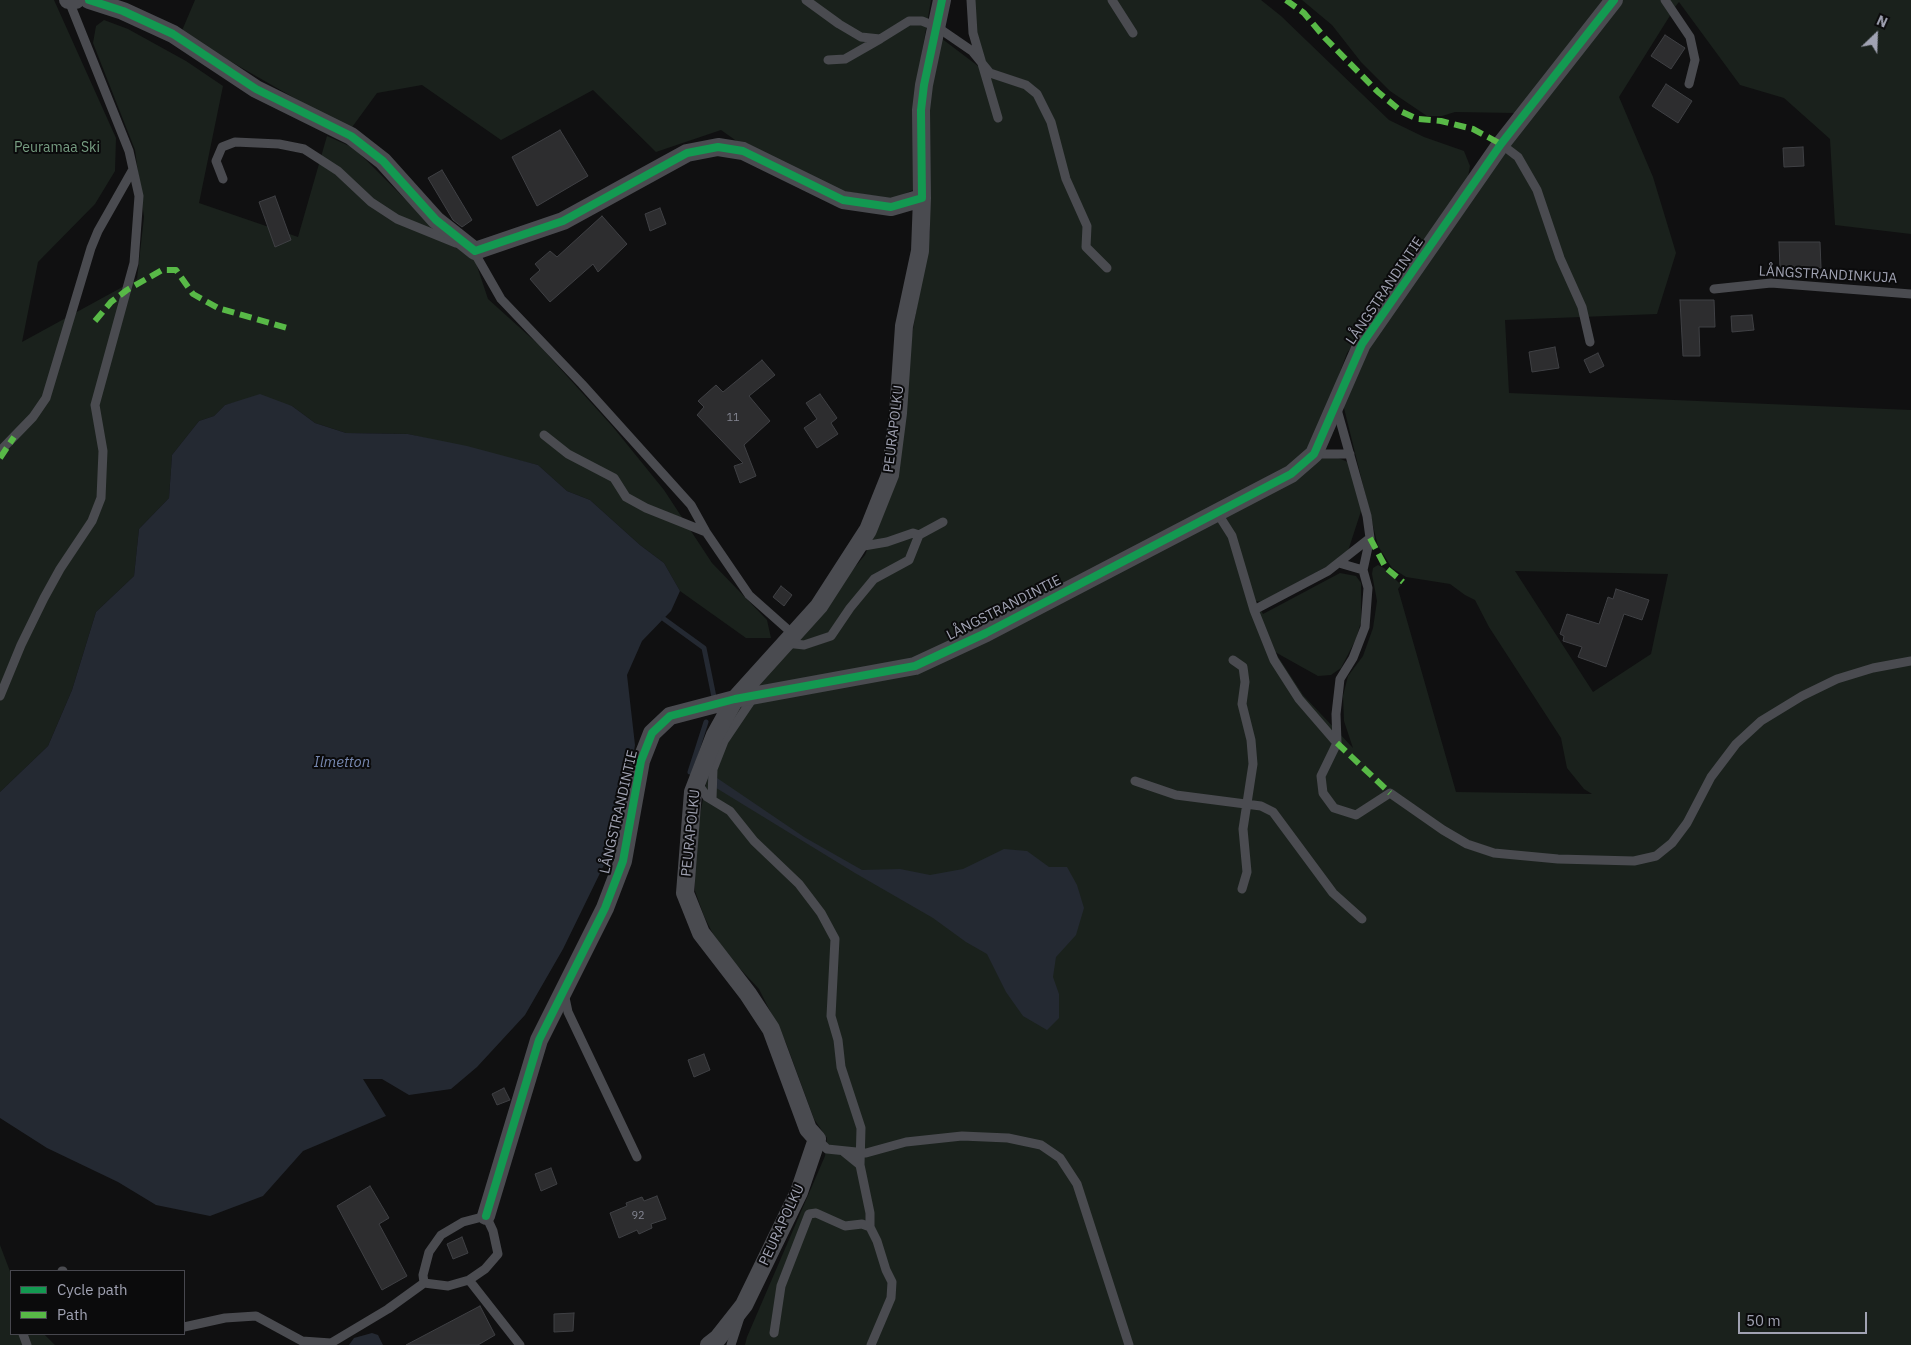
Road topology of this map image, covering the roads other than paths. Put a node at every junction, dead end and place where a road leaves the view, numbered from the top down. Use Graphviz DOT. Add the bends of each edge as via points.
graph roads {
  1 [pos="71,0"];
  2 [pos="89,0"];
  3 [pos="806,0"];
  4 [pos="942,0"];
  5 [pos="971,0"];
  6 [pos="1112,0"];
  7 [pos="1614,0"];
  8 [pos="1665,0"];
  9 [pos="937,27"];
  10 [pos="1133,33"];
  11 [pos="880,39"];
  12 [pos="828,60"];
  13 [pos="982,65"];
  14 [pos="1689,84"];
  15 [pos="998,118"];
  16 [pos="1502,144"];
  17 [pos="132,170"];
  18 [pos="222,179"];
  19 [pos="922,198"];
  20 [pos="475,251"];
  21 [pos="1107,268"];
  22 [pos="1714,289"];
  23 [pos="1911,294"];
  24 [pos="1590,342"];
  25 [pos="1336,406"];
  26 [pos="544,435"];
  27 [pos="0,451"];
  28 [pos="1314,454"];
  29 [pos="1350,454"];
  30 [pos="1218,514"];
  31 [pos="943,522"];
  32 [pos="706,532"];
  33 [pos="919,535"];
  34 [pos="1370,538"];
  35 [pos="858,547"];
  36 [pos="1339,563"];
  37 [pos="1363,570"];
  38 [pos="1254,610"];
  39 [pos="790,639"];
  40 [pos="1233,660"];
  41 [pos="1911,661"];
  42 [pos="0,696"];
  43 [pos="754,696"];
  44 [pos="735,699"];
  45 [pos="1338,743"];
  46 [pos="1135,781"];
  47 [pos="697,782"];
  48 [pos="712,799"];
  49 [pos="1247,805"];
  50 [pos="1242,889"];
  51 [pos="1362,920"];
  52 [pos="563,991"];
  53 [pos="817,1139"];
  54 [pos="840,1150"];
  55 [pos="860,1153"];
  56 [pos="637,1157"];
  57 [pos="860,1165"];
  58 [pos="486,1216"];
  59 [pos="870,1228"];
  60 [pos="469,1280"];
  61 [pos="424,1283"];
  62 [pos="744,1305"];
  63 [pos="185,1327"];
  64 [pos="774,1333"];
  65 [pos="520,1345"];
  66 [pos="709,1345"];
  67 [pos="731,1345"];
  68 [pos="871,1345"];
  69 [pos="1129,1345"];
  1 -- 17 [label="lane" via="92,62 118,120"];
  2 -- 20 [label="street" via="123,11 173,34 256,89 351,136 383,161 436,220"];
  3 -- 11 [label="lane" via="861,37"];
  4 -- 9 [label="street, PEURAPOLKU"];
  5 -- 13 [label="lane" via="973,33"];
  6 -- 10 [label="lane"];
  7 -- 16 [label="street, LÅNGSTRANDINTIE"];
  8 -- 14 [label="lane" via="1690,37 1695,60"];
  9 -- 11 [label="lane" via="922,20 909,21"];
  9 -- 13 [label="lane" via="972,51"];
  9 -- 19 [label="street, PEURAPOLKU" via="921,110"];
  11 -- 12 [label="lane" via="845,59"];
  13 -- 15 [label="lane"];
  13 -- 21 [label="lane" via="990,73 1026,85 1036,94 1051,122 1066,179 1087,226 1086,247"];
  16 -- 24 [label="lane" via="1518,157 1537,190 1560,258 1582,307"];
  16 -- 25 [label="street, LÅNGSTRANDINTIE" via="1362,344"];
  17 -- 27 [label="lane" via="91,248 46,398"];
  17 -- 42 [label="lane" via="139,196 134,263 95,405 103,451 101,498 92,521 60,569 20,645"];
  18 -- 20 [label="lane" via="216,161 222,147 235,142 304,149 338,171 371,202 397,219"];
  19 -- 20 [label="street" via="891,207 843,200 743,151 718,147 687,153 563,221"];
  19 -- 35 [label="street, PEURAPOLKU" via="920,251 904,326 890,476"];
  20 -- 32 [label="lane" via="501,300 691,505"];
  22 -- 23 [label="lane, LÅNGSTRANDINKUJA" via="1771,283"];
  25 -- 28 [label="street, LÅNGSTRANDINTIE"];
  25 -- 29 [label="lane"];
  26 -- 32 [label="lane" via="568,454 614,478 626,497"];
  28 -- 29 [label="lane"];
  28 -- 30 [label="street, LÅNGSTRANDINTIE" via="1291,474"];
  29 -- 34 [label="lane"];
  30 -- 38 [label="lane" via="1232,536"];
  30 -- 43 [label="street, LÅNGSTRANDINTIE" via="915,666"];
  31 -- 33 [label="lane"];
  32 -- 39 [label="lane" via="749,595"];
  33 -- 35 [label="lane" via="913,532 887,542"];
  33 -- 39 [label="lane" via="909,560 874,579 831,636 804,644"];
  34 -- 36 [label="lane"];
  34 -- 37 [label="lane"];
  35 -- 39 [label="street, PEURAPOLKU" via="819,606"];
  36 -- 37 [label="lane"];
  36 -- 38 [label="lane"];
  37 -- 45 [label="lane" via="1368,588 1366,627 1340,679 1336,714"];
  38 -- 45 [label="lane" via="1279,668 1299,699"];
  39 -- 44 [label="street, PEURAPOLKU"];
  40 -- 49 [label="lane" via="1243,667 1242,704 1251,740 1253,764"];
  41 -- 45 [label="lane" via="1837,679 1761,722 1736,744 1711,777 1687,823 1672,843 1656,856 1634,861 1494,853 1467,844 1390,793 1356,815 1334,808 1323,793 1321,776"];
  43 -- 44 [label="street, LÅNGSTRANDINTIE"];
  43 -- 48 [label="lane" via="724,741 713,769"];
  44 -- 47 [label="street, PEURAPOLKU" via="715,735"];
  44 -- 52 [label="street, LÅNGSTRANDINTIE" via="670,716 652,732 641,761 623,861 605,908"];
  46 -- 49 [label="lane" via="1176,795"];
  47 -- 48 [label="lane"];
  47 -- 53 [label="street, PEURAPOLKU" via="693,792 685,893 701,933 771,1029 808,1130"];
  48 -- 55 [label="lane" via="730,811 754,841 799,884 835,939 831,1016 841,1067 861,1128"];
  49 -- 50 [label="lane" via="1243,829 1246,872"];
  49 -- 51 [label="lane" via="1261,806 1273,812 1328,886"];
  52 -- 56 [label="lane" via="568,1012"];
  52 -- 58 [label="street, LÅNGSTRANDINTIE" via="531,1065"];
  53 -- 54 [label="lane" via="827,1149"];
  53 -- 62 [label="street, PEURAPOLKU" via="799,1192"];
  54 -- 55 [label="lane"];
  54 -- 57 [label="lane"];
  55 -- 57 [label="lane"];
  55 -- 69 [label="lane" via="906,1142 962,1136 1008,1138 1042,1145 1060,1158 1077,1184"];
  57 -- 59 [label="lane"];
  58 -- 60 [label="lane" via="498,1254"];
  58 -- 61 [label="lane" via="463,1222 441,1235 428,1252"];
  59 -- 64 [label="lane" via="862,1224 845,1226 816,1213 809,1214 781,1286"];
  59 -- 68 [label="lane" via="892,1282 891,1298"];
  60 -- 61 [label="lane" via="448,1286"];
  60 -- 65 [label="lane"];
  61 -- 63 [label="lane" via="332,1343 302,1341 256,1316 225,1318"];
  62 -- 66 [label="street, PEURAPOLKU"];
  62 -- 67 [label="lane"];
}
